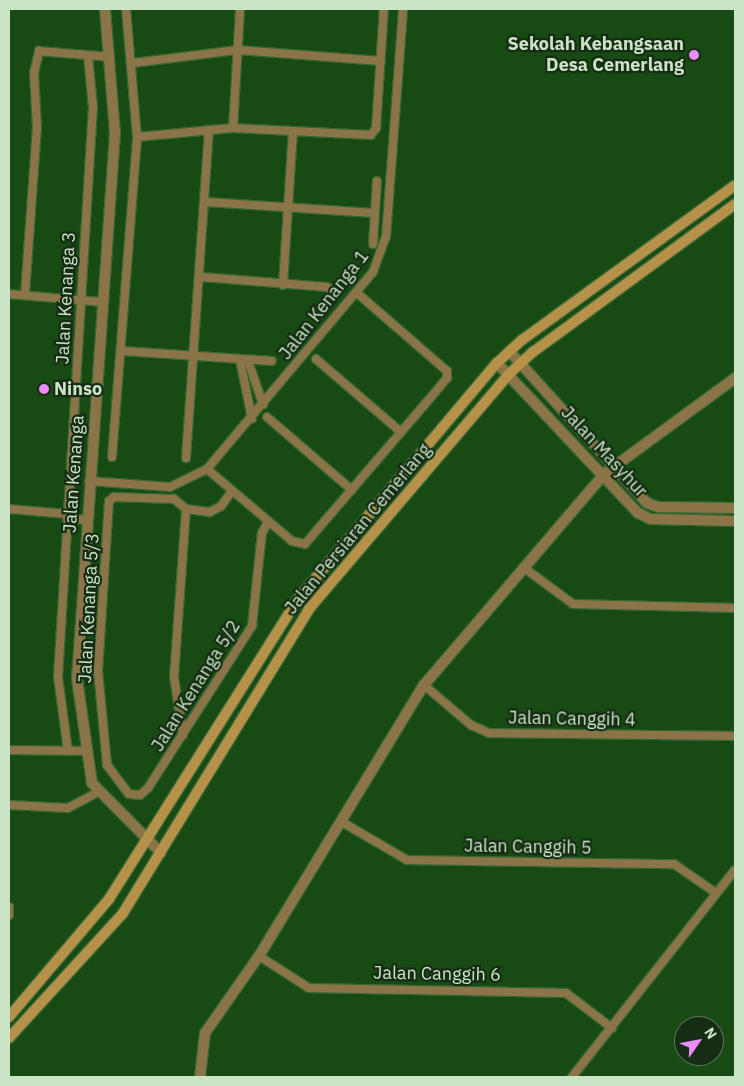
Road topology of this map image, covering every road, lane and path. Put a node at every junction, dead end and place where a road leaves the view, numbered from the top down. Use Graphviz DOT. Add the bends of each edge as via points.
graph roads {
  1 [pos="105,9"];
  2 [pos="126,9"];
  3 [pos="240,9"];
  4 [pos="384,9"];
  5 [pos="403,9"];
  6 [pos="238,50"];
  7 [pos="88,56"];
  8 [pos="110,58"];
  9 [pos="381,62"];
  10 [pos="133,63"];
  11 [pos="233,128"];
  12 [pos="209,130"];
  13 [pos="293,132"];
  14 [pos="137,137"];
  15 [pos="377,180"];
  16 [pos="735,185"];
  17 [pos="207,202"];
  18 [pos="735,204"];
  19 [pos="288,209"];
  20 [pos="374,213"];
  21 [pos="373,244"];
  22 [pos="202,277"];
  23 [pos="283,285"];
  24 [pos="334,292"];
  25 [pos="357,293"];
  26 [pos="9,294"];
  27 [pos="25,294"];
  28 [pos="81,300"];
  29 [pos="103,302"];
  30 [pos="122,351"];
  31 [pos="510,352"];
  32 [pos="196,355"];
  33 [pos="316,359"];
  34 [pos="244,360"];
  35 [pos="272,361"];
  36 [pos="497,364"];
  37 [pos="520,364"];
  38 [pos="508,375"];
  39 [pos="735,378"];
  40 [pos="263,404"];
  41 [pos="267,417"];
  42 [pos="252,419"];
  43 [pos="401,432"];
  44 [pos="112,457"];
  45 [pos="186,458"];
  46 [pos="614,467"];
  47 [pos="207,469"];
  48 [pos="604,474"];
  49 [pos="89,481"];
  50 [pos="232,490"];
  51 [pos="352,490"];
  52 [pos="735,508"];
  53 [pos="9,509"];
  54 [pos="186,509"];
  55 [pos="67,516"];
  56 [pos="86,520"];
  57 [pos="735,521"];
  58 [pos="268,522"];
  59 [pos="523,566"];
  60 [pos="735,608"];
  61 [pos="424,685"];
  62 [pos="183,735"];
  63 [pos="735,736"];
  64 [pos="9,750"];
  65 [pos="68,751"];
  66 [pos="86,752"];
  67 [pos="98,792"];
  68 [pos="136,796"];
  69 [pos="9,805"];
  70 [pos="342,822"];
  71 [pos="148,843"];
  72 [pos="161,853"];
  73 [pos="735,870"];
  74 [pos="716,893"];
  75 [pos="9,907"];
  76 [pos="9,915"];
  77 [pos="259,956"];
  78 [pos="9,1017"];
  79 [pos="612,1028"];
  80 [pos="9,1038"];
  81 [pos="200,1077"];
  82 [pos="572,1077"];
  1 -- 8 [label="street, Jalan Kenanga"];
  2 -- 10 [label="street"];
  3 -- 6 [label="street"];
  4 -- 9 [label="street"];
  5 -- 25 [label="street, Jalan Kenanga 1" via="384,249"];
  6 -- 9 [label="street"];
  6 -- 10 [label="street"];
  6 -- 11 [label="street"];
  7 -- 8 [label="street"];
  7 -- 27 [label="street" via="39,52 34,73 37,128"];
  7 -- 28 [label="street, Jalan Kenanga 3" via="93,107"];
  8 -- 29 [label="street, Jalan Kenanga" via="115,134"];
  9 -- 13 [label="street" via="375,130 366,136"];
  10 -- 14 [label="street"];
  11 -- 12 [label="street"];
  11 -- 13 [label="street"];
  12 -- 14 [label="street"];
  12 -- 17 [label="street"];
  13 -- 19 [label="street"];
  14 -- 30 [label="street"];
  15 -- 20 [label="street"];
  16 -- 31 [label="main road, Jalan Persiaran Cemerlang"];
  17 -- 19 [label="street"];
  17 -- 22 [label="street"];
  18 -- 37 [label="main road, Jalan Persiaran Cemerlang"];
  19 -- 20 [label="street"];
  19 -- 23 [label="street"];
  20 -- 21 [label="street"];
  22 -- 23 [label="street"];
  22 -- 32 [label="street"];
  23 -- 24 [label="street" via="327,287"];
  25 -- 40 [label="street, Jalan Kenanga 1"];
  25 -- 43 [label="street" via="448,373"];
  26 -- 27 [label="street"];
  27 -- 28 [label="street"];
  28 -- 29 [label="street"];
  28 -- 55 [label="street, Jalan Kenanga 3"];
  29 -- 49 [label="street, Jalan Kenanga"];
  30 -- 32 [label="street"];
  30 -- 44 [label="street"];
  31 -- 36 [label="main road, Jalan Persiaran Cemerlang"];
  31 -- 37 [label="street, Jalan Masyhur"];
  32 -- 34 [label="street"];
  32 -- 45 [label="street"];
  33 -- 43 [label="street"];
  34 -- 35 [label="street"];
  34 -- 40 [label="street"];
  34 -- 42 [label="street"];
  36 -- 38 [label="street, Jalan Masyhur"];
  36 -- 71 [label="main road, Jalan Persiaran Cemerlang" via="298,599"];
  37 -- 38 [label="main road, Jalan Persiaran Cemerlang"];
  37 -- 46 [label="street, Jalan Masyhur"];
  38 -- 48 [label="street, Jalan Masyhur"];
  38 -- 72 [label="main road, Jalan Persiaran Cemerlang" via="309,609"];
  39 -- 46 [label="street"];
  40 -- 42 [label="street, Jalan Kenanga 1"];
  41 -- 51 [label="street"];
  42 -- 47 [label="street, Jalan Kenanga 1"];
  43 -- 51 [label="street"];
  46 -- 48 [label="street"];
  46 -- 52 [label="street, Jalan Masyhur" via="647,503 658,507"];
  47 -- 49 [label="street, Jalan Kenanga 1" via="170,487"];
  47 -- 50 [label="street"];
  48 -- 57 [label="street, Jalan Masyhur" via="638,512 651,519"];
  48 -- 59 [label="street"];
  49 -- 56 [label="street, Jalan Kenanga"];
  50 -- 54 [label="street" via="216,510"];
  50 -- 58 [label="street"];
  51 -- 58 [label="street" via="302,544"];
  53 -- 55 [label="street"];
  54 -- 62 [label="street" via="174,677"];
  54 -- 68 [label="street, Jalan Kenanga 5/3" via="174,499 111,498 98,671 107,765 121,788"];
  55 -- 56 [label="street"];
  55 -- 65 [label="street, Jalan Kenanga 3" via="58,677"];
  56 -- 66 [label="street, Jalan Kenanga" via="77,669"];
  58 -- 62 [label="street, Jalan Kenanga 5/2" via="262,533 253,625"];
  59 -- 60 [label="street" via="573,604"];
  59 -- 61 [label="street"];
  61 -- 63 [label="street, Jalan Canggih 4" via="471,725 488,733"];
  61 -- 70 [label="street"];
  62 -- 68 [label="street, Jalan Kenanga 5/2" via="148,788"];
  64 -- 65 [label="street"];
  65 -- 66 [label="street"];
  66 -- 67 [label="street, Jalan Kenanga"];
  67 -- 69 [label="street" via="68,808"];
  67 -- 71 [label="street, Jalan Kenanga"];
  70 -- 74 [label="street, Jalan Canggih 5" via="407,860 674,864"];
  70 -- 77 [label="street"];
  71 -- 72 [label="street, Jalan Kenanga"];
  71 -- 78 [label="main road, Jalan Persiaran Cemerlang" via="90,924"];
  72 -- 80 [label="main road, Jalan Persiaran Cemerlang" via="104,936"];
  73 -- 74 [label="street"];
  74 -- 79 [label="street"];
  75 -- 76 [label="street"];
  77 -- 79 [label="street, Jalan Canggih 6" via="309,988 566,993"];
  77 -- 81 [label="street" via="204,1033"];
  79 -- 82 [label="street"];
}
